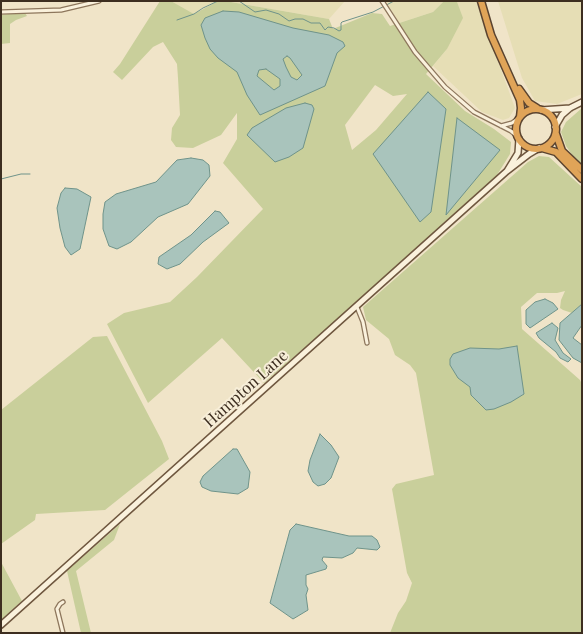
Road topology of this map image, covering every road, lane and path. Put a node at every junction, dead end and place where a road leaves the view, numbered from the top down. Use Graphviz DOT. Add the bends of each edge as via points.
graph roads {
  1 [pos="99,1"];
  2 [pos="382,1"];
  3 [pos="481,1"];
  4 [pos="1,12"];
  5 [pos="507,71"];
  6 [pos="582,102"];
  7 [pos="570,108"];
  8 [pos="540,109"];
  9 [pos="520,117"];
  10 [pos="500,126"];
  11 [pos="555,130"];
  12 [pos="518,138"];
  13 [pos="540,148"];
  14 [pos="582,170"];
  15 [pos="507,171"];
  16 [pos="582,179"];
  17 [pos="357,307"];
  18 [pos="367,343"];
  19 [pos="63,602"];
  20 [pos="1,625"];
  21 [pos="64,633"];
  1 -- 4 [label="street" via="61,10"];
  2 -- 10 [label="street" via="415,52 441,83 474,112"];
  3 -- 5 [label="highway"];
  5 -- 8 [label="highway" via="526,100"];
  5 -- 9 [label="highway" via="520,100"];
  6 -- 7 [label="main road"];
  7 -- 8 [label="main road"];
  7 -- 11 [label="main road" via="560,117"];
  8 -- 9 [label="highway" via="528,110"];
  8 -- 11 [label="highway" via="551,116"];
  9 -- 10 [label="street"];
  9 -- 12 [label="highway" via="516,125"];
  10 -- 12 [label="street"];
  11 -- 13 [label="highway" via="551,141"];
  11 -- 14 [label="highway" via="562,151"];
  12 -- 13 [label="highway" via="529,148"];
  12 -- 15 [label="main road, Hampton Lane" via="518,153"];
  13 -- 15 [label="main road, Hampton Lane"];
  13 -- 16 [label="highway" via="556,152"];
  15 -- 17 [label="main road, Hampton Lane"];
  17 -- 18 [label="street"];
  17 -- 20 [label="main road, Hampton Lane"];
  19 -- 21 [label="street" via="56,605"];
}
